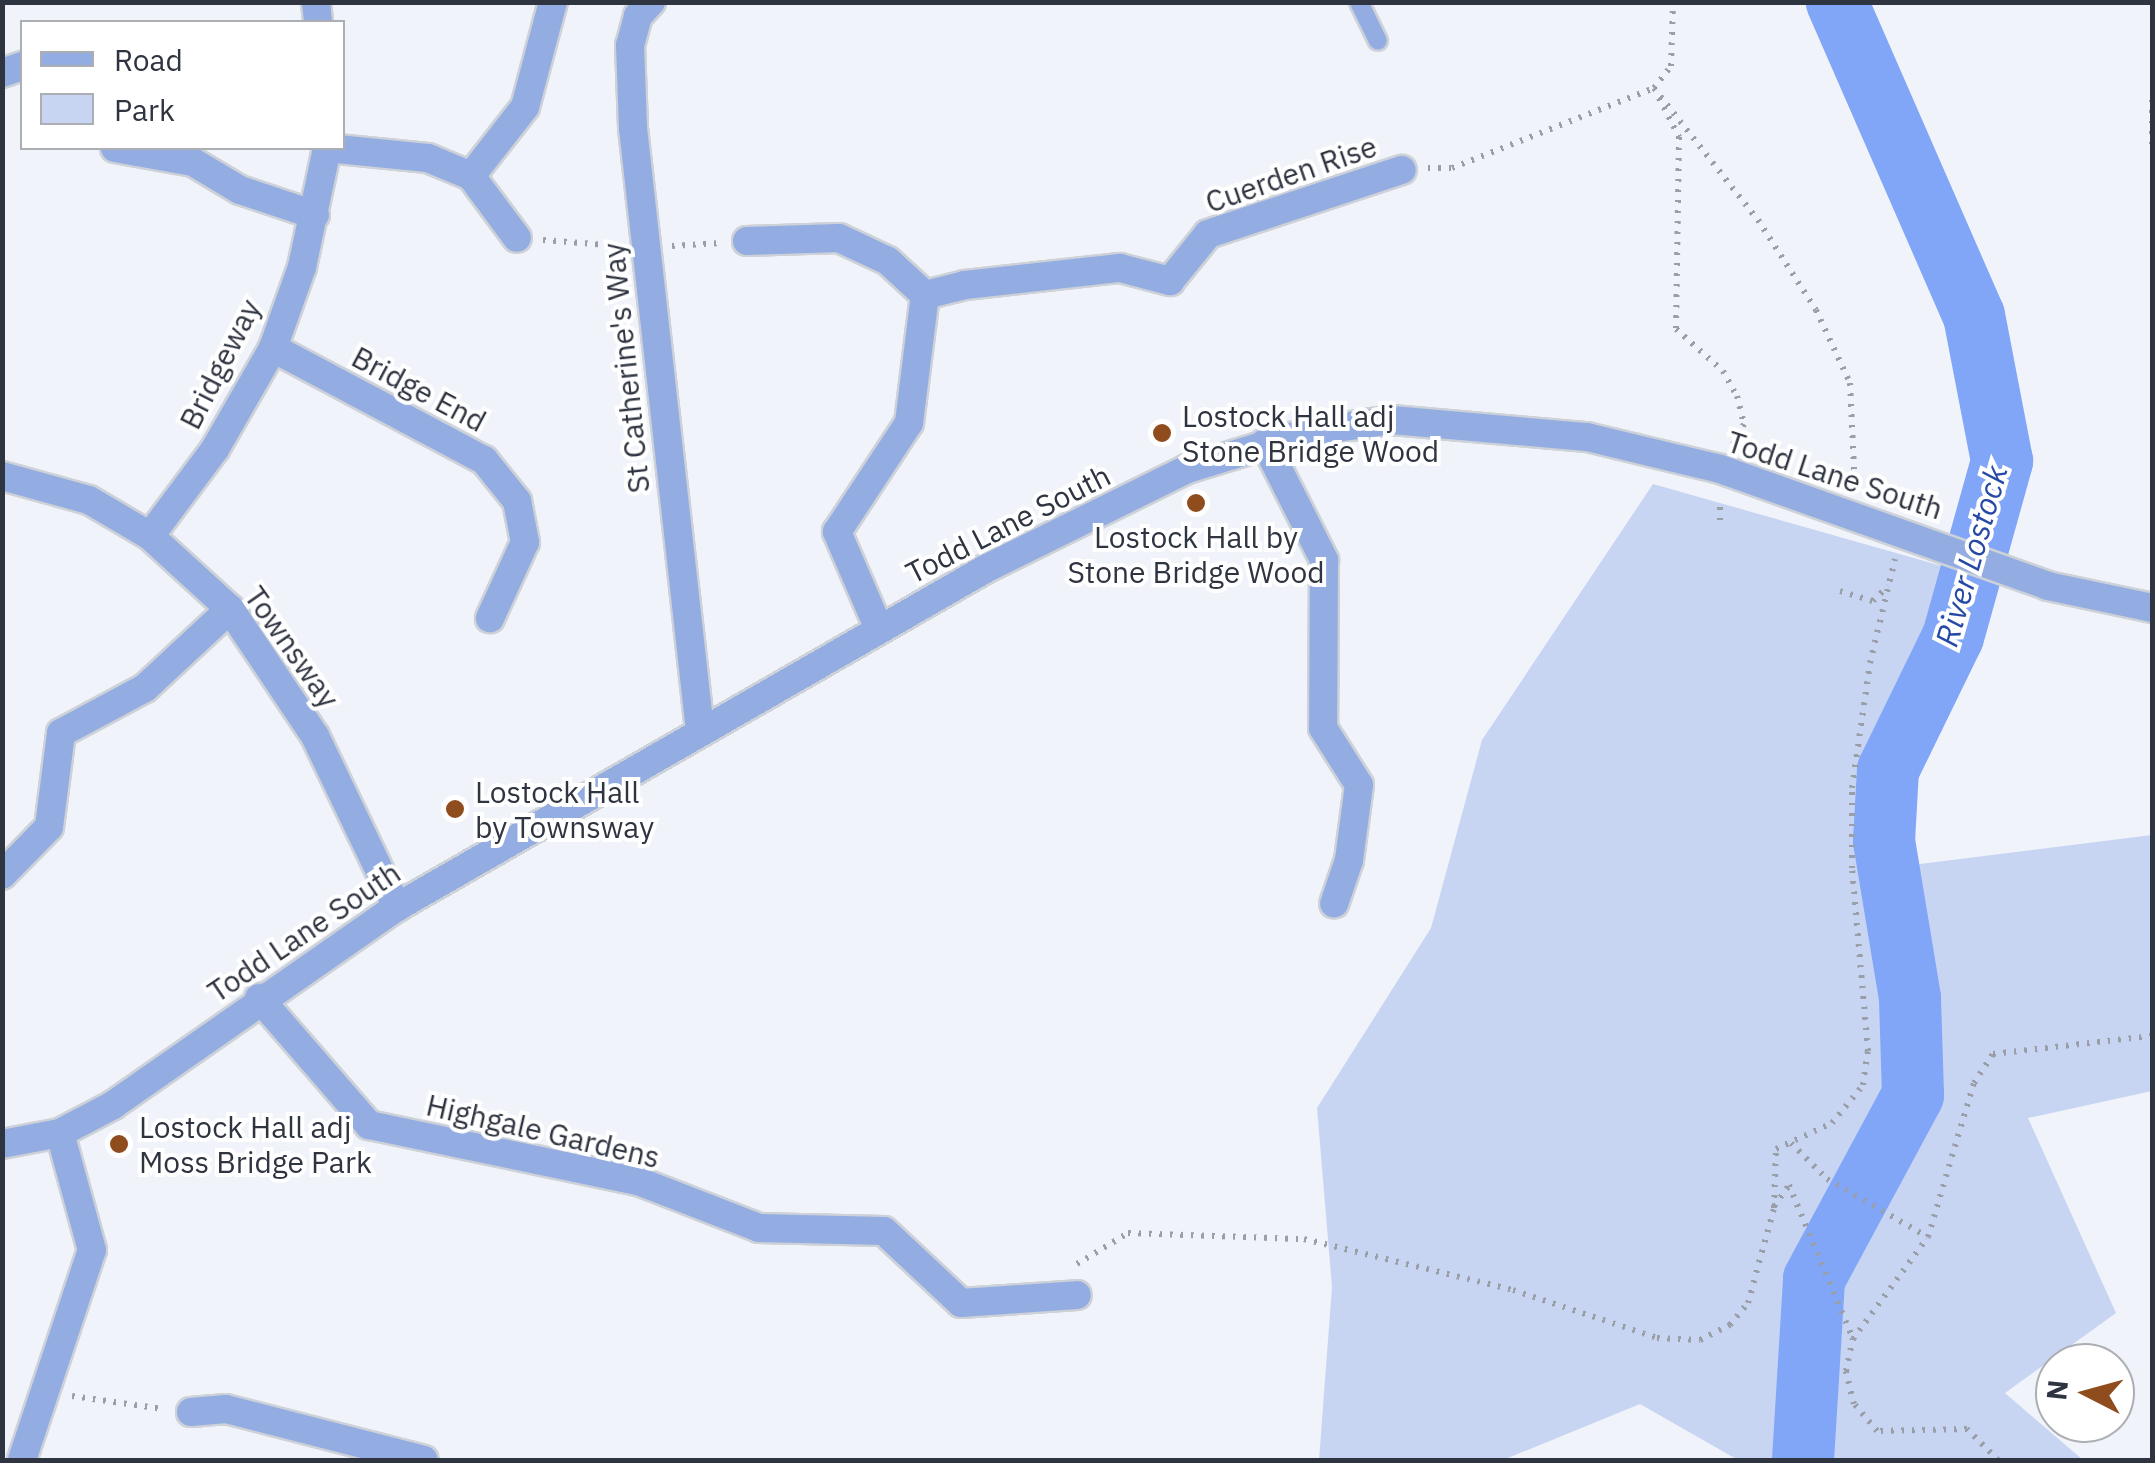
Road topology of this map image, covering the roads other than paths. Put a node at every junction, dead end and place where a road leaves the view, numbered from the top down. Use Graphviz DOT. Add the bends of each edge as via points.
graph roads {
  1 [pos="553,2"];
  2 [pos="650,2"];
  3 [pos="1359,2"];
  4 [pos="1378,40"];
  5 [pos="126,150"];
  6 [pos="327,150"];
  7 [pos="345,150"];
  8 [pos="1402,170"];
  9 [pos="472,176"];
  10 [pos="315,215"];
  11 [pos="517,238"];
  12 [pos="747,242"];
  13 [pos="925,295"];
  14 [pos="273,348"];
  15 [pos="1265,443"];
  16 [pos="2,476"];
  17 [pos="150,536"];
  18 [pos="2152,608"];
  19 [pos="230,609"];
  20 [pos="490,618"];
  21 [pos="879,629"];
  22 [pos="700,731"];
  23 [pos="2,875"];
  24 [pos="1334,904"];
  25 [pos="397,907"];
  26 [pos="259,998"];
  27 [pos="60,1133"];
  28 [pos="2,1144"];
  29 [pos="1077,1295"];
  30 [pos="191,1412"];
  31 [pos="368,1453"];
  32 [pos="22,1460"];
  33 [pos="424,1460"];
  1 -- 9 [label="street" via="525,107"];
  2 -- 22 [label="street, St Catherine's Way" via="630,45 634,128"];
  3 -- 4 [label="lane"];
  5 -- 10 [label="street" via="194,162 240,190"];
  6 -- 10 [label="street, Bridgeway"];
  7 -- 9 [label="street" via="428,158"];
  8 -- 13 [label="street, Cuerden Rise" via="1208,234 1170,281 1120,268 965,284"];
  9 -- 11 [label="street"];
  10 -- 14 [label="street, Bridgeway"];
  12 -- 13 [label="street" via="839,238 888,262"];
  13 -- 21 [label="street" via="910,422 837,532"];
  14 -- 17 [label="street, Bridgeway" via="214,449"];
  14 -- 20 [label="street, Bridge End" via="484,460 516,501 525,542"];
  15 -- 18 [label="street, Todd Lane South" via="1392,420 1587,437 1720,469 2048,586"];
  15 -- 21 [label="street, Todd Lane South" via="1170,478"];
  15 -- 24 [label="street" via="1324,560 1323,728 1359,785 1349,860"];
  16 -- 17 [label="street, Townsway" via="89,500"];
  17 -- 19 [label="street, Townsway"];
  19 -- 23 [label="street" via="144,688 60,732 49,828"];
  19 -- 25 [label="street, Townsway" via="316,736"];
  21 -- 22 [label="street, Todd Lane South"];
  22 -- 25 [label="street, Todd Lane South"];
  25 -- 26 [label="street, Todd Lane South"];
  26 -- 27 [label="street, Todd Lane South" via="113,1105"];
  26 -- 29 [label="street, Highgale Gardens" via="369,1126 638,1180 759,1228 884,1231 961,1303"];
  27 -- 28 [label="street, Todd Lane South"];
  27 -- 32 [label="street" via="92,1250"];
  30 -- 31 [label="street" via="226,1409"];
  31 -- 33 [label="street"];
}
